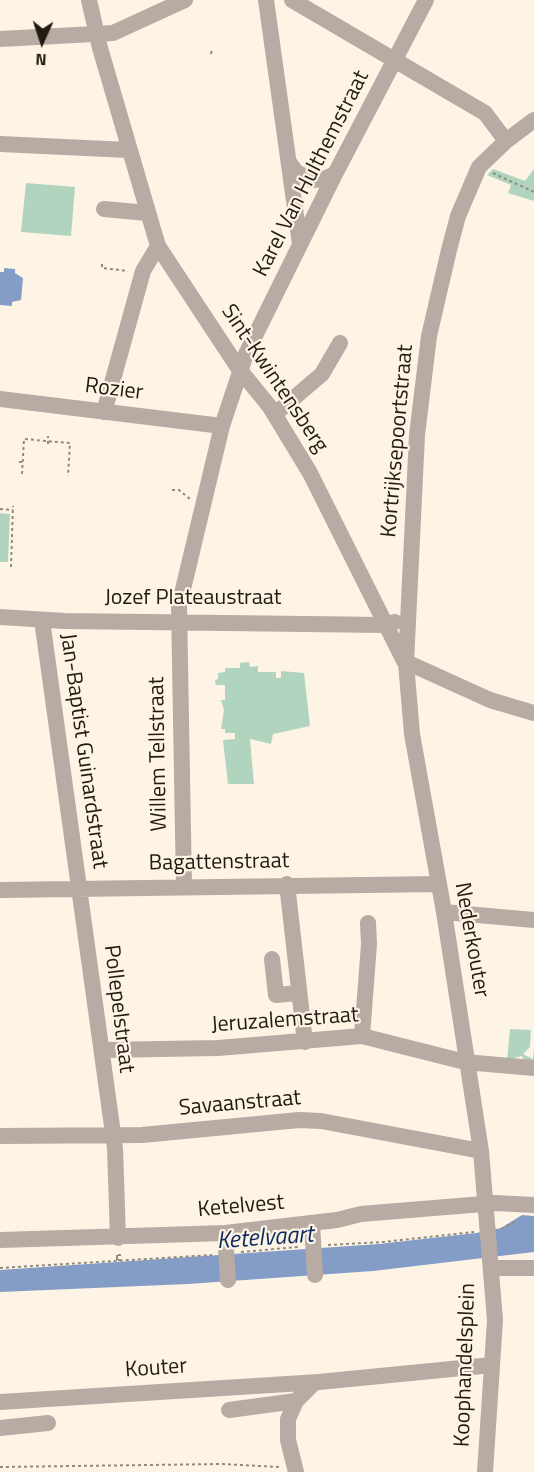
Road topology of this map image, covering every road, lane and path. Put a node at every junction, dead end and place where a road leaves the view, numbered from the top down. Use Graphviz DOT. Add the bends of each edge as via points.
graph roads {
  1 [pos="89,0"];
  2 [pos="185,0"];
  3 [pos="266,0"];
  4 [pos="292,0"];
  5 [pos="426,0"];
  6 [pos="96,35"];
  7 [pos="0,39"];
  8 [pos="212,49"];
  9 [pos="211,54"];
  10 [pos="396,60"];
  11 [pos="534,120"];
  12 [pos="506,141"];
  13 [pos="0,144"];
  14 [pos="128,150"];
  15 [pos="289,162"];
  16 [pos="335,174"];
  17 [pos="500,175"];
  18 [pos="534,192"];
  19 [pos="104,209"];
  20 [pos="147,213"];
  21 [pos="300,244"];
  22 [pos="158,246"];
  23 [pos="102,264"];
  24 [pos="128,271"];
  25 [pos="340,343"];
  26 [pos="239,369"];
  27 [pos="0,399"];
  28 [pos="104,412"];
  29 [pos="275,414"];
  30 [pos="222,426"];
  31 [pos="48,436"];
  32 [pos="48,444"];
  33 [pos="19,462"];
  34 [pos="25,462"];
  35 [pos="22,474"];
  36 [pos="68,476"];
  37 [pos="172,490"];
  38 [pos="179,490"];
  39 [pos="0,509"];
  40 [pos="11,567"];
  41 [pos="0,617"];
  42 [pos="408,619"];
  43 [pos="42,620"];
  44 [pos="179,621"];
  45 [pos="385,625"];
  46 [pos="406,663"];
  47 [pos="534,713"];
  48 [pos="287,884"];
  49 [pos="438,884"];
  50 [pos="184,887"];
  51 [pos="80,889"];
  52 [pos="0,890"];
  53 [pos="444,912"];
  54 [pos="534,920"];
  55 [pos="368,922"];
  56 [pos="272,959"];
  57 [pos="298,993"];
  58 [pos="362,1036"];
  59 [pos="305,1042"];
  60 [pos="102,1050"];
  61 [pos="468,1062"];
  62 [pos="534,1068"];
  63 [pos="112,1135"];
  64 [pos="0,1136"];
  65 [pos="481,1151"];
  66 [pos="485,1204"];
  67 [pos="534,1205"];
  68 [pos="519,1218"];
  69 [pos="312,1223"];
  70 [pos="486,1229"];
  71 [pos="0,1240"];
  72 [pos="118,1244"];
  73 [pos="314,1244"];
  74 [pos="226,1247"];
  75 [pos="117,1261"];
  76 [pos="491,1263"];
  77 [pos="0,1268"];
  78 [pos="534,1268"];
  79 [pos="315,1275"];
  80 [pos="228,1280"];
  81 [pos="492,1365"];
  82 [pos="317,1382"];
  83 [pos="296,1401"];
  84 [pos="0,1402"];
  85 [pos="229,1410"];
  86 [pos="48,1423"];
  87 [pos="0,1428"];
  88 [pos="0,1467"];
  89 [pos="296,1470"];
  90 [pos="485,1472"];
  1 -- 6 [label="street, Sint-Kwintensberg"];
  2 -- 6 [label="street" via="124,30"];
  3 -- 15 [label="street"];
  4 -- 10 [label="street"];
  5 -- 10 [label="street, Karel Van Hulthemstraat"];
  6 -- 7 [label="street"];
  6 -- 14 [label="street, Sint-Kwintensberg"];
  8 -- 9 [label="path"];
  10 -- 12 [label="street" via="485,113"];
  10 -- 16 [label="street, Karel Van Hulthemstraat"];
  11 -- 12 [label="street, Kortrijksepoortstraat"];
  12 -- 42 [label="street, Kortrijksepoortstraat" via="479,167 465,196 429,336 413,480"];
  13 -- 14 [label="street"];
  14 -- 20 [label="street, Sint-Kwintensberg"];
  15 -- 16 [label="street" via="296,172 312,180"];
  15 -- 21 [label="street"];
  16 -- 21 [label="street, Karel Van Hulthemstraat"];
  17 -- 18 [label="path"];
  19 -- 20 [label="street"];
  20 -- 22 [label="street, Sint-Kwintensberg"];
  21 -- 26 [label="street, Karel Van Hulthemstraat"];
  22 -- 26 [label="street, Sint-Kwintensberg"];
  22 -- 28 [label="street" via="143,271"];
  23 -- 24 [label="path" via="102,268"];
  25 -- 29 [label="street" via="322,374"];
  26 -- 29 [label="street, Sint-Kwintensberg"];
  26 -- 30 [label="street, Karel Van Hulthemstraat"];
  27 -- 28 [label="street, Rozier"];
  28 -- 30 [label="street, Rozier"];
  29 -- 45 [label="street, Sint-Kwintensberg" via="310,472"];
  30 -- 44 [label="street, Willem Tellstraat" via="179,606"];
  31 -- 32 [label="path"];
  33 -- 34 [label="path"];
  35 -- 36 [label="path" via="24,439 70,443"];
  37 -- 38 [label="path"];
  39 -- 40 [label="path" via="13,508"];
  41 -- 43 [label="street, Jozef Plateaustraat"];
  42 -- 45 [label="street"];
  42 -- 46 [label="street, Kortrijksepoortstraat"];
  43 -- 44 [label="street, Jozef Plateaustraat"];
  43 -- 51 [label="street, Jan-Baptist Guinardstraat"];
  44 -- 45 [label="street, Jozef Plateaustraat"];
  44 -- 50 [label="street, Willem Tellstraat"];
  45 -- 46 [label="street, Sint-Kwintensberg"];
  46 -- 47 [label="street" via="490,700"];
  46 -- 49 [label="street, Nederkouter" via="412,734"];
  48 -- 49 [label="street, Bagattenstraat"];
  48 -- 50 [label="street, Bagattenstraat"];
  48 -- 57 [label="street"];
  49 -- 53 [label="street, Nederkouter"];
  50 -- 51 [label="street, Bagattenstraat"];
  51 -- 52 [label="street, Bagattenstraat"];
  51 -- 60 [label="street, Pollepelstraat"];
  53 -- 54 [label="street"];
  53 -- 61 [label="street, Nederkouter"];
  55 -- 58 [label="street"];
  56 -- 57 [label="street" via="276,995"];
  57 -- 59 [label="street"];
  58 -- 59 [label="street, Jeruzalemstraat"];
  58 -- 61 [label="street, Jeruzalemstraat"];
  59 -- 60 [label="street, Jeruzalemstraat"];
  60 -- 63 [label="street, Pollepelstraat"];
  61 -- 62 [label="street, Jeruzalemstraat"];
  61 -- 65 [label="street, Nederkouter"];
  63 -- 64 [label="street, Savaanstraat"];
  63 -- 65 [label="street, Savaanstraat" via="299,1120"];
  63 -- 72 [label="street, Pollepelstraat"];
  65 -- 66 [label="street, Nederkouter"];
  66 -- 67 [label="street, Ketelvest"];
  66 -- 69 [label="street, Ketelvest" via="361,1214"];
  66 -- 70 [label="street, Nederkouter"];
  68 -- 70 [label="path" via="502,1229"];
  69 -- 73 [label="street"];
  69 -- 74 [label="street, Ketelvest"];
  70 -- 73 [label="path" via="383,1242"];
  70 -- 76 [label="street, Koophandelsplein"];
  71 -- 72 [label="street, Ketelvest"];
  72 -- 74 [label="street, Ketelvest"];
  72 -- 75 [label="path"];
  73 -- 74 [label="path"];
  73 -- 79 [label="street"];
  74 -- 75 [label="path"];
  74 -- 80 [label="street"];
  75 -- 77 [label="path"];
  76 -- 78 [label="street"];
  76 -- 81 [label="street, Koophandelsplein" via="495,1320"];
  81 -- 82 [label="street, Kouter"];
  81 -- 90 [label="street, Koophandelsplein"];
  82 -- 83 [label="street"];
  82 -- 84 [label="street, Kouter"];
  83 -- 85 [label="street"];
  83 -- 89 [label="street" via="286,1430"];
  86 -- 87 [label="street"];
  88 -- 89 [label="path" via="221,1464"];
}
